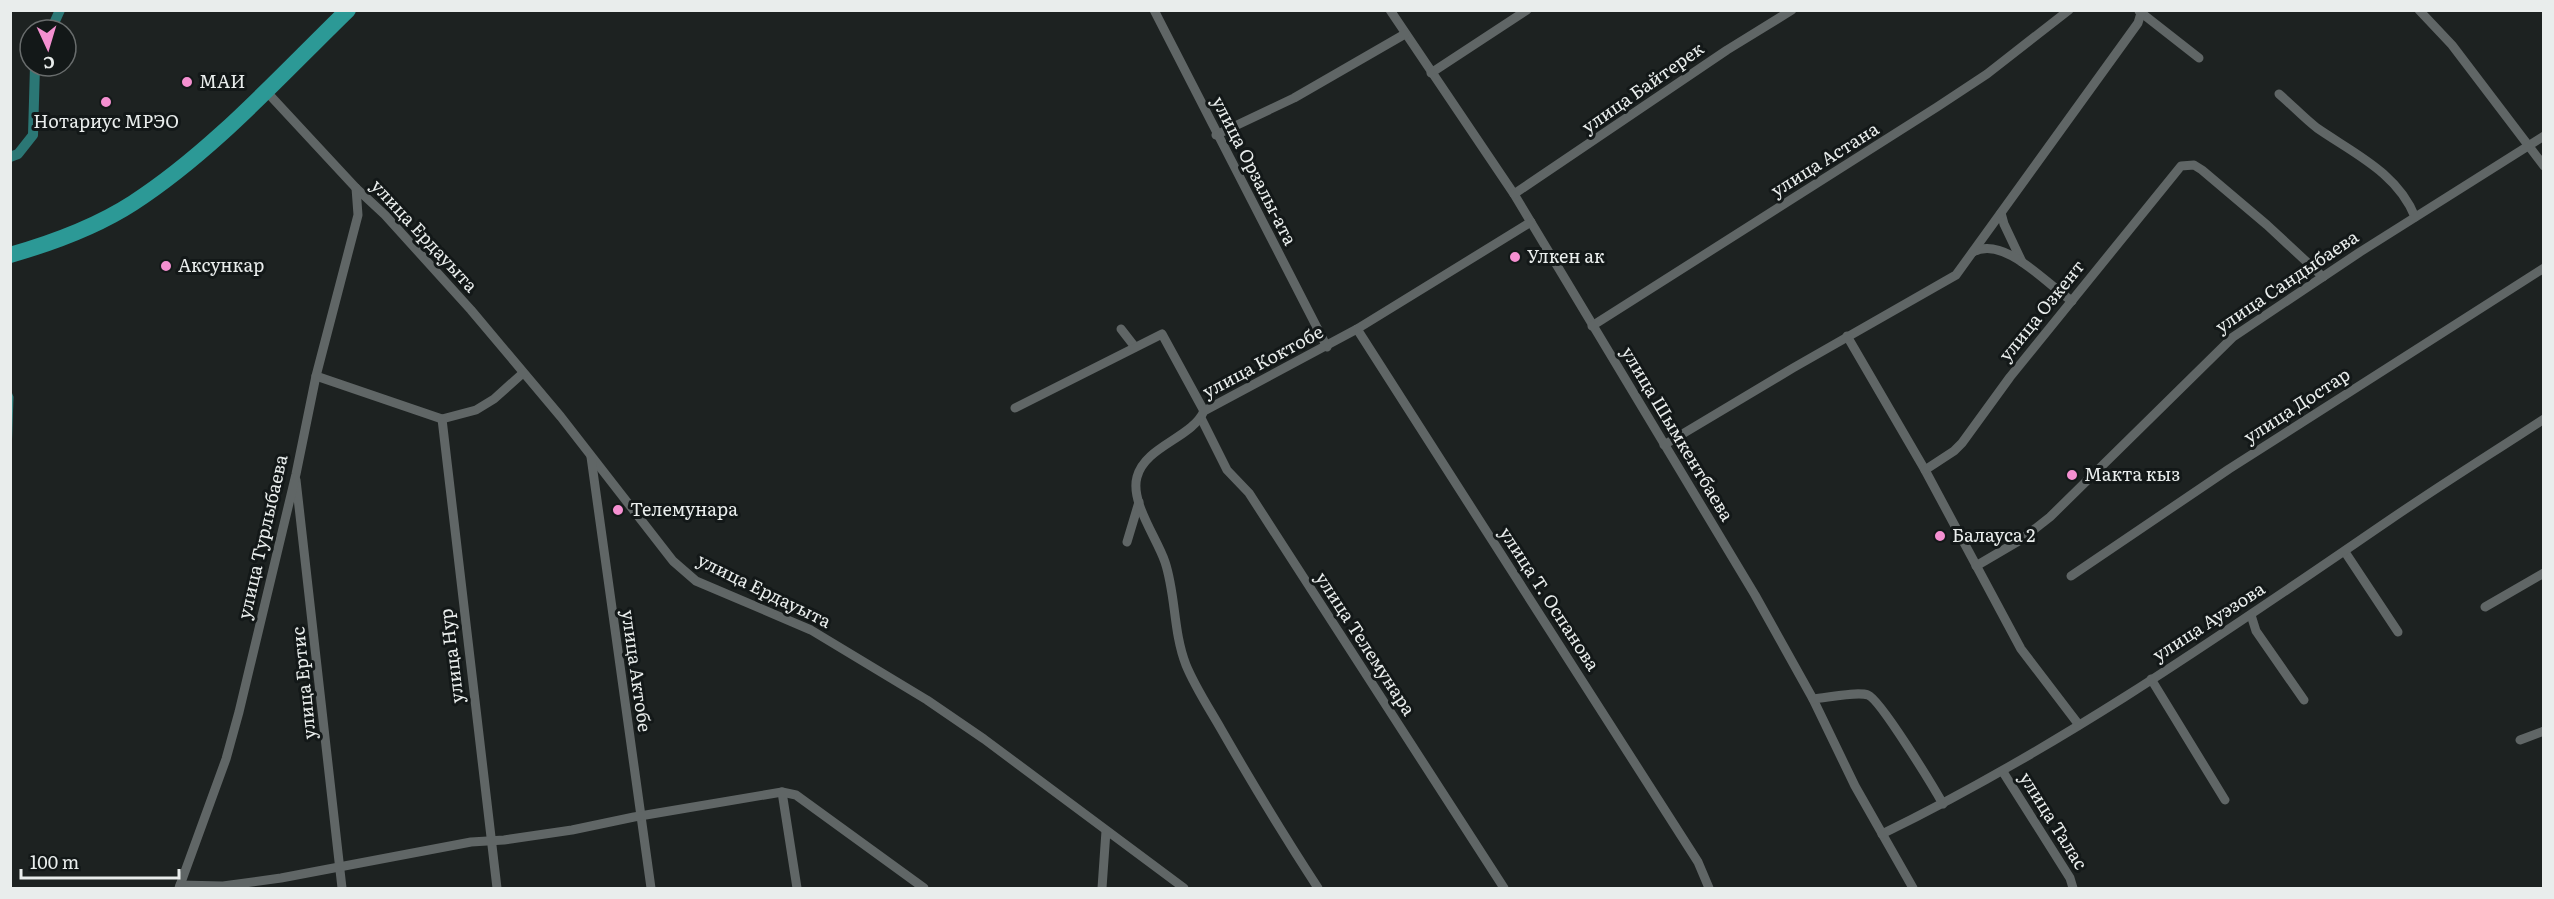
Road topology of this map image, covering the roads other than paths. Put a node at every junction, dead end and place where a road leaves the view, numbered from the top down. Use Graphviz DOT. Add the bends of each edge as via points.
graph roads {
  1 [pos="348,10"];
  2 [pos="1154,10"];
  3 [pos="1390,10"];
  4 [pos="1527,10"];
  5 [pos="1792,10"];
  6 [pos="2069,10"];
  7 [pos="2420,11"];
  8 [pos="2140,12"];
  9 [pos="1405,34"];
  10 [pos="2199,58"];
  11 [pos="1431,73"];
  12 [pos="266,90"];
  13 [pos="2279,94"];
  14 [pos="1216,135"];
  15 [pos="2544,136"];
  16 [pos="2529,145"];
  17 [pos="2544,166"];
  18 [pos="356,188"];
  19 [pos="1514,194"];
  20 [pos="2001,213"];
  21 [pos="2415,217"];
  22 [pos="1531,222"];
  23 [pos="1971,253"];
  24 [pos="10,255"];
  25 [pos="2022,262"];
  26 [pos="2544,268"];
  27 [pos="2323,277"];
  28 [pos="2072,301"];
  29 [pos="1592,326"];
  30 [pos="1121,329"];
  31 [pos="1357,329"];
  32 [pos="1847,336"];
  33 [pos="1135,347"];
  34 [pos="1327,347"];
  35 [pos="523,373"];
  36 [pos="316,376"];
  37 [pos="1015,408"];
  38 [pos="1203,414"];
  39 [pos="442,419"];
  40 [pos="2544,419"];
  41 [pos="1664,445"];
  42 [pos="591,457"];
  43 [pos="1925,470"];
  44 [pos="296,474"];
  45 [pos="1139,502"];
  46 [pos="1127,542"];
  47 [pos="2345,552"];
  48 [pos="1976,566"];
  49 [pos="2544,573"];
  50 [pos="2071,576"];
  51 [pos="2485,607"];
  52 [pos="2251,615"];
  53 [pos="2398,632"];
  54 [pos="2151,679"];
  55 [pos="1813,699"];
  56 [pos="2304,700"];
  57 [pos="2079,726"];
  58 [pos="2544,731"];
  59 [pos="2520,740"];
  60 [pos="2003,772"];
  61 [pos="782,792"];
  62 [pos="2225,801"];
  63 [pos="1944,804"];
  64 [pos="641,816"];
  65 [pos="1106,831"];
  66 [pos="1882,834"];
  67 [pos="490,840"];
  68 [pos="339,868"];
  69 [pos="180,887"];
  70 [pos="342,888"];
  71 [pos="497,888"];
  72 [pos="651,888"];
  73 [pos="796,888"];
  74 [pos="924,888"];
  75 [pos="1102,888"];
  76 [pos="1184,888"];
  77 [pos="1318,888"];
  78 [pos="1504,888"];
  79 [pos="1709,888"];
  80 [pos="1913,888"];
  81 [pos="2073,888"];
  1 -- 12 [label="highway"];
  2 -- 14 [label="street, улица Орзалы-ата"];
  3 -- 9 [label="street, улица Шымкентбаева"];
  4 -- 11 [label="street"];
  5 -- 19 [label="street, улица Байтерек"];
  6 -- 29 [label="street, улица Астана" via="1937,108"];
  7 -- 16 [label="street" via="2452,45"];
  8 -- 10 [label="street"];
  8 -- 20 [label="street" via="2138,23"];
  9 -- 11 [label="street, улица Шымкентбаева"];
  9 -- 14 [label="street" via="1338,75"];
  11 -- 19 [label="street, улица Шымкентбаева"];
  12 -- 18 [label="street, улица Ердауыта"];
  12 -- 24 [label="highway" via="182,166 131,204 96,223"];
  13 -- 21 [label="street" via="2314,125 2383,171"];
  14 -- 34 [label="street, улица Орзалы-ата"];
  15 -- 16 [label="street, улица Сандыбаева"];
  16 -- 17 [label="street"];
  16 -- 21 [label="street, улица Сандыбаева"];
  18 -- 35 [label="street, улица Ердауыта" via="438,273"];
  18 -- 36 [label="street, улица Турлыбаева" via="358,215"];
  19 -- 22 [label="street, улица Шымкентбаева"];
  20 -- 23 [label="street"];
  20 -- 25 [label="street"];
  21 -- 27 [label="street, улица Сандыбаева"];
  22 -- 29 [label="street, улица Шымкентбаева"];
  22 -- 31 [label="street, улица Коктобе"];
  23 -- 25 [label="street" via="1990,247"];
  23 -- 32 [label="street" via="1956,275"];
  25 -- 28 [label="street"];
  26 -- 50 [label="street, улица Достар" via="2277,438"];
  27 -- 28 [label="street, улица Озкент" via="2202,170 2194,165 2181,166"];
  27 -- 48 [label="street, улица Сандыбаева" via="2233,337 2050,517"];
  28 -- 43 [label="street, улица Озкент" via="1962,443"];
  29 -- 41 [label="street, улица Шымкентбаева"];
  30 -- 33 [label="street"];
  31 -- 34 [label="street, улица Коктобе"];
  31 -- 79 [label="street, улица Т. Оспанова" via="1698,862"];
  32 -- 41 [label="street"];
  32 -- 43 [label="street"];
  33 -- 37 [label="street"];
  33 -- 38 [label="street, улица Телемунара" via="1162,334"];
  34 -- 38 [label="street, улица Коктобе"];
  35 -- 39 [label="street" via="476,410"];
  35 -- 42 [label="street, улица Ердауыта"];
  36 -- 39 [label="street"];
  36 -- 44 [label="street, улица Турлыбаева"];
  38 -- 45 [label="street, улица Коктобе" via="1140,468 1136,480"];
  38 -- 78 [label="street, улица Телемунара" via="1227,470 1249,493"];
  39 -- 67 [label="street, улица Нур"];
  40 -- 47 [label="street, улица Ауэзова"];
  41 -- 55 [label="street, улица Шымкентбаева"];
  42 -- 64 [label="street, улица Актобе"];
  42 -- 65 [label="street, улица Ердауыта" via="673,561 696,581 811,630 881,672 984,739"];
  43 -- 48 [label="street"];
  44 -- 68 [label="street, улица Ертис"];
  44 -- 69 [label="street, улица Турлыбаева" via="226,759"];
  45 -- 46 [label="street"];
  45 -- 77 [label="street, улица Коктобе" via="1166,563 1185,664 1238,760"];
  47 -- 52 [label="street, улица Ауэзова"];
  47 -- 53 [label="street"];
  48 -- 57 [label="street" via="2021,650"];
  49 -- 51 [label="street"];
  52 -- 54 [label="street, улица Ауэзова"];
  52 -- 56 [label="street" via="2256,632"];
  54 -- 57 [label="street, улица Ауэзова"];
  54 -- 62 [label="street"];
  55 -- 63 [label="street" via="1863,694 1874,698"];
  55 -- 66 [label="street, улица Шымкентбаева"];
  57 -- 60 [label="street, улица Ауэзова"];
  58 -- 59 [label="street"];
  60 -- 63 [label="street, улица Ауэзова"];
  60 -- 81 [label="street, улица Талас"];
  61 -- 64 [label="street"];
  61 -- 73 [label="street"];
  61 -- 74 [label="street" via="796,795"];
  63 -- 66 [label="street, улица Ауэзова"];
  64 -- 67 [label="street"];
  64 -- 72 [label="street, улица Актобе"];
  65 -- 75 [label="street"];
  65 -- 76 [label="street, улица Ердауыта"];
  66 -- 80 [label="street, улица Шымкентбаева"];
  67 -- 68 [label="street"];
  67 -- 71 [label="street, улица Нур"];
  68 -- 69 [label="street" via="232,885"];
  68 -- 70 [label="street, улица Ертис"];
}
